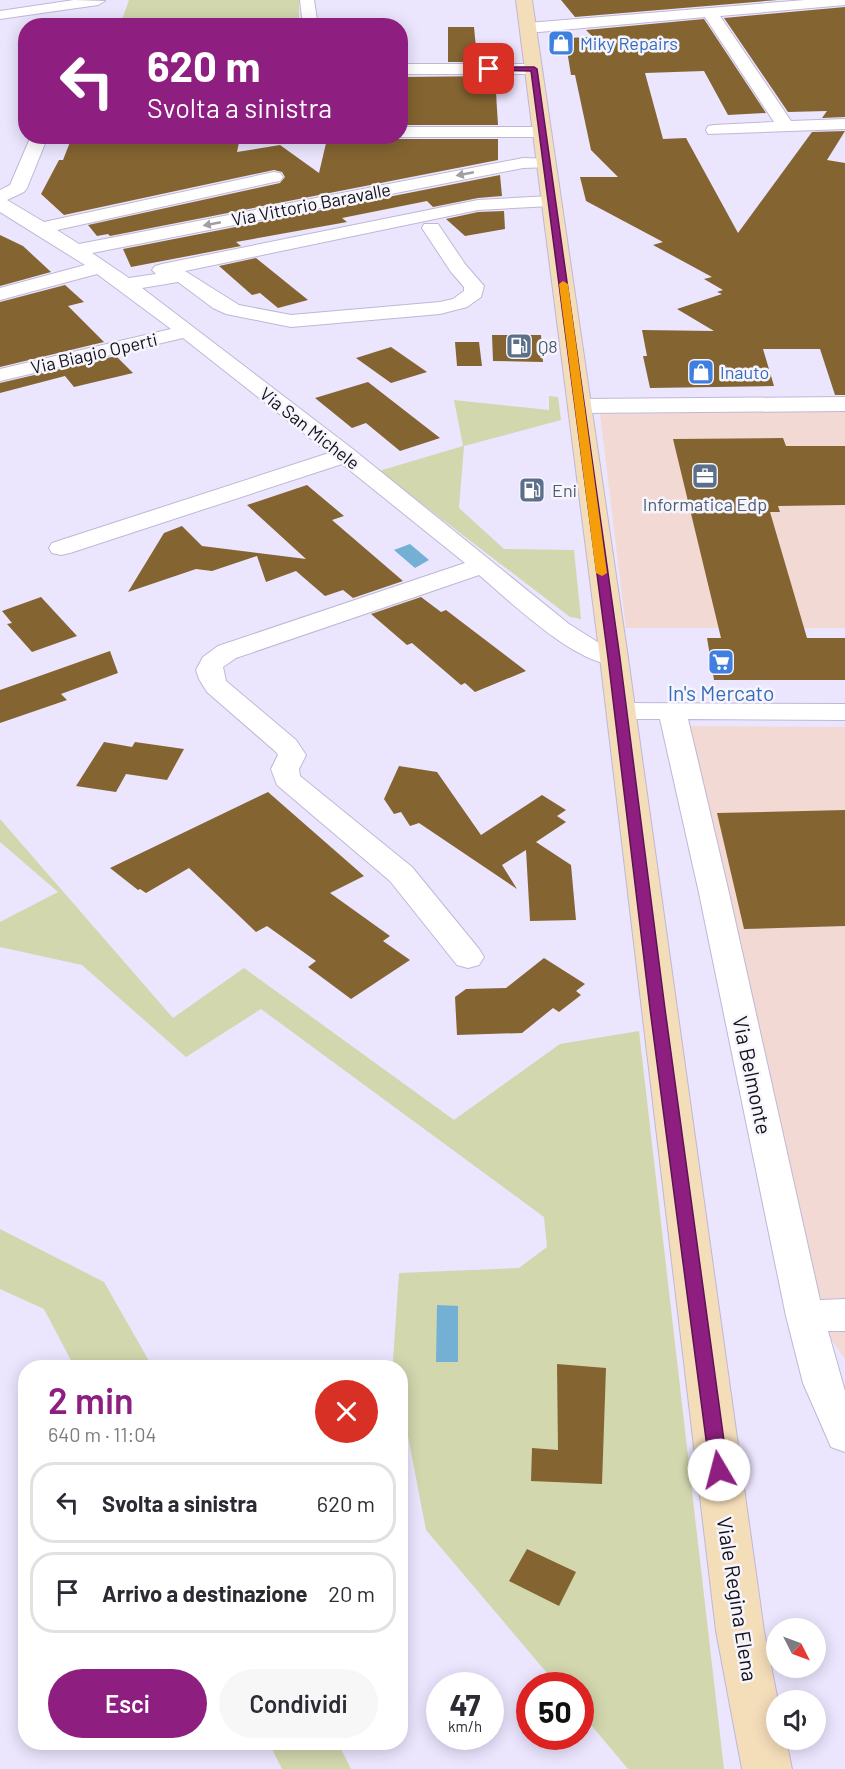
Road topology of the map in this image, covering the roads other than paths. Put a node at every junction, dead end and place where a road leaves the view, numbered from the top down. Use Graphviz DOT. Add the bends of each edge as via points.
graph roads {
  1 [pos="307,0"];
  2 [pos="98,1"];
  3 [pos="845,1"];
  4 [pos="710,13"];
  5 [pos="526,14"];
  6 [pos="0,15"];
  7 [pos="91,18"];
  8 [pos="310,18"];
  9 [pos="408,69"];
  10 [pos="534,69"];
  11 [pos="845,124"];
  12 [pos="786,127"];
  13 [pos="714,129"];
  14 [pos="408,133"];
  15 [pos="37,144"];
  16 [pos="536,152"];
  17 [pos="274,177"];
  18 [pos="0,197"];
  19 [pos="551,201"];
  20 [pos="0,204"];
  21 [pos="42,228"];
  22 [pos="430,228"];
  23 [pos="77,250"];
  24 [pos="114,278"];
  25 [pos="0,294"];
  26 [pos="187,332"];
  27 [pos="0,375"];
  28 [pos="845,404"];
  29 [pos="580,406"];
  30 [pos="346,455"];
  31 [pos="61,548"];
  32 [pos="483,565"];
  33 [pos="614,658"];
  34 [pos="620,711"];
  35 [pos="672,711"];
  36 [pos="845,712"];
  37 [pos="468,957"];
  38 [pos="845,1315"];
  39 [pos="805,1316"];
  40 [pos="845,1435"];
  41 [pos="767,1769"];
  1 -- 8 [label="street"];
  2 -- 6 [label="street"];
  2 -- 7 [label="street"];
  3 -- 4 [label="street"];
  4 -- 5 [label="street"];
  4 -- 12 [label="street"];
  5 -- 10 [label="main road, Viale Regina Elena"];
  9 -- 10 [label="street"];
  10 -- 16 [label="main road, Viale Regina Elena"];
  11 -- 12 [label="street"];
  12 -- 13 [label="street"];
  14 -- 16 [label="street"];
  15 -- 18 [label="street" via="18,188"];
  16 -- 19 [label="main road, Viale Regina Elena"];
  16 -- 23 [label="street, Via Vittorio Baravalle, one-way"];
  17 -- 21 [label="street"];
  19 -- 24 [label="street" via="478,205"];
  19 -- 29 [label="main road, Viale Regina Elena"];
  20 -- 21 [label="street, Via San Michele"];
  21 -- 23 [label="street, Via San Michele"];
  22 -- 24 [label="street" via="474,286 474,293 468,298 440,308 291,321 232,310 182,276"];
  23 -- 24 [label="street, Via San Michele"];
  24 -- 25 [label="street"];
  24 -- 26 [label="street, Via San Michele"];
  26 -- 27 [label="street, Via Biagio Operti"];
  26 -- 30 [label="street, Via San Michele"];
  28 -- 29 [label="street"];
  29 -- 33 [label="main road, Viale Regina Elena"];
  30 -- 31 [label="street"];
  30 -- 32 [label="street, Via San Michele"];
  32 -- 33 [label="street, Via San Michele" via="560,629 598,654"];
  32 -- 37 [label="street" via="227,652 214,659 209,668 216,686 286,746 292,755 285,769 287,779 401,874"];
  33 -- 34 [label="main road, Viale Regina Elena"];
  34 -- 35 [label="street"];
  34 -- 41 [label="main road, Viale Regina Elena" via="740,1631"];
  35 -- 36 [label="street"];
  35 -- 39 [label="street, Via Belmonte"];
  38 -- 39 [label="street"];
  39 -- 40 [label="street, Via Belmonte" via="822,1383"];
}
